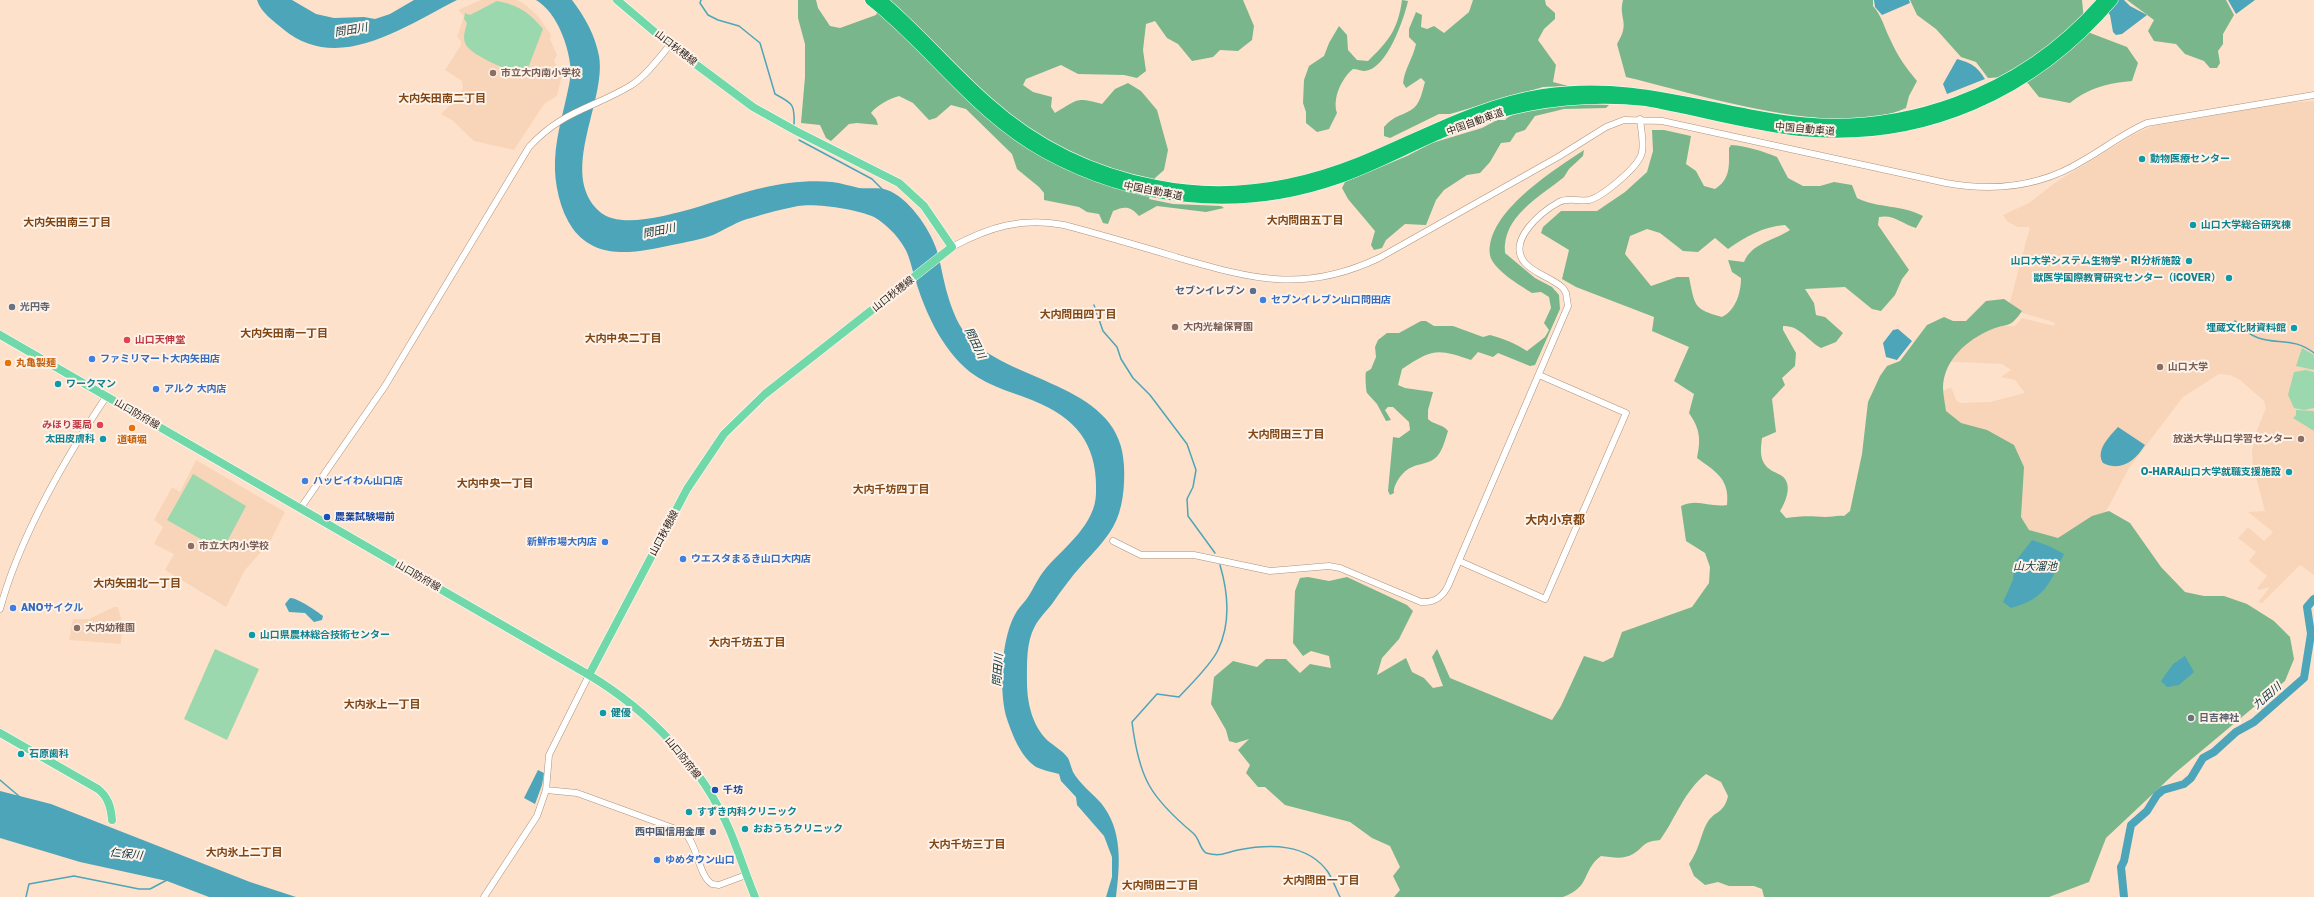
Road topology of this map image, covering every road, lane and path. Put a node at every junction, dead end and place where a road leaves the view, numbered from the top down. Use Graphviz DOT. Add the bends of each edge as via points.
graph roads {
  1 [pos="616,0"];
  2 [pos="870,0"];
  3 [pos="882,0"];
  4 [pos="2103,0"];
  5 [pos="2113,0"];
  6 [pos="2098,12"];
  7 [pos="670,45"];
  8 [pos="2314,95"];
  9 [pos="1640,119"];
  10 [pos="952,247"];
  11 [pos="0,335"];
  12 [pos="1539,375"];
  13 [pos="106,397"];
  14 [pos="300,510"];
  15 [pos="1113,541"];
  16 [pos="1458,561"];
  17 [pos="0,609"];
  18 [pos="589,675"];
  19 [pos="0,733"];
  20 [pos="546,790"];
  21 [pos="112,820"];
  22 [pos="746,875"];
  23 [pos="484,897"];
  24 [pos="755,897"];
  1 -- 7 [label="main road, 山口秋穂線"];
  2 -- 6 [label="highway, 中国自動車道" via="905,31 982,109 1043,152 1096,177 1130,187 1174,196 1226,199 1271,195 1310,187 1364,168 1487,116 1516,107 1567,99 1620,98 1646,101 1800,131 1861,131 1906,126 1974,105 2007,89 2053,58"];
  3 -- 6 [label="highway, 中国自動車道" via="988,103 1047,146 1072,159 1126,178 1176,189 1226,191 1270,188 1308,180 1362,161 1485,108 1517,99 1566,91 1646,93 1779,120 1820,124 1861,124 1904,118 1974,96 2011,78 2058,45"];
  4 -- 6 [label="highway, 中国自動車道"];
  5 -- 6 [label="highway, 中国自動車道"];
  7 -- 10 [label="main road, 山口秋穂線" via="744,100 778,121 899,183 924,206"];
  7 -- 14 [label="street" via="639,79 555,122 540,135 519,163 385,386"];
  8 -- 9 [label="street" via="2147,123 2061,172 2038,181 2004,188 1946,183 1697,128"];
  9 -- 10 [label="street" via="1624,120 1606,127 1379,258 1354,269 1324,277 1284,280 1248,277 1064,225 1036,221 1015,222 988,229"];
  9 -- 12 [label="street" via="1642,152 1634,166 1594,198 1558,202 1521,237 1519,248 1524,262 1563,288 1568,300 1566,313"];
  10 -- 18 [label="main road, 山口秋穂線" via="765,394 720,440 687,489"];
  11 -- 13 [label="main road, 山口防府線"];
  12 -- 16 [label="street"];
  12 -- 16 [label="street" via="1626,413 1545,599"];
  13 -- 14 [label="main road, 山口防府線"];
  13 -- 17 [label="street" via="67,459 15,561"];
  14 -- 18 [label="main road, 山口防府線"];
  15 -- 16 [label="street" via="1141,555 1194,555 1270,571 1329,566 1340,568 1421,602 1430,602 1444,593"];
  18 -- 20 [label="street" via="549,755"];
  18 -- 22 [label="main road, 山口防府線" via="636,708 688,762 710,793 724,819"];
  19 -- 21 [label="main road" via="98,789 110,805"];
  20 -- 22 [label="street" via="577,793 684,832 691,840 705,874 712,884 719,885"];
  20 -- 23 [label="street" via="531,826"];
  22 -- 24 [label="main road, 山口防府線"];
}
